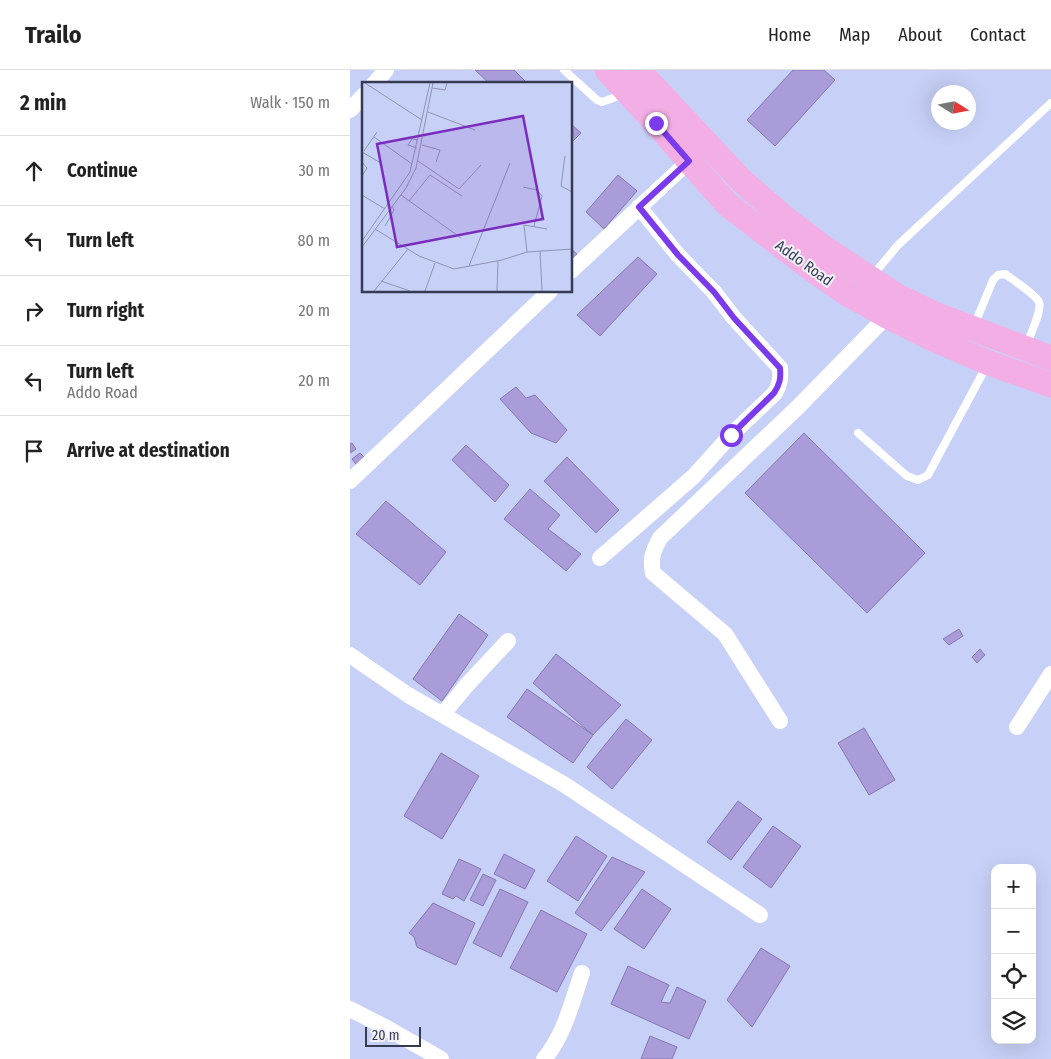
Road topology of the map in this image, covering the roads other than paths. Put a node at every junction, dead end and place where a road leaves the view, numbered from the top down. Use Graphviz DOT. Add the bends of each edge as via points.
graph roads {
  1 [pos="386,70"];
  2 [pos="564,70"];
  3 [pos="607,70"];
  4 [pos="633,81"];
  5 [pos="376,82"];
  6 [pos="362,97"];
  7 [pos="1051,103"];
  8 [pos="350,110"];
  9 [pos="689,161"];
  10 [pos="639,207"];
  11 [pos="572,270"];
  12 [pos="870,279"];
  13 [pos="549,292"];
  14 [pos="887,316"];
  15 [pos="973,329"];
  16 [pos="1025,348"];
  17 [pos="1051,358"];
  18 [pos="989,363"];
  19 [pos="1051,385"];
  20 [pos="858,433"];
  21 [pos="350,481"];
  22 [pos="600,558"];
  23 [pos="508,641"];
  24 [pos="350,655"];
  25 [pos="1051,674"];
  26 [pos="443,714"];
  27 [pos="780,721"];
  28 [pos="1017,727"];
  29 [pos="760,915"];
  30 [pos="582,973"];
  31 [pos="350,1009"];
  32 [pos="441,1059"];
  33 [pos="544,1059"];
  1 -- 5 [label="street"];
  2 -- 4 [label="lane" via="602,102 621,95"];
  3 -- 4 [label="main road, Addo Road"];
  4 -- 9 [label="main road, Addo Road" via="656,123"];
  4 -- 12 [label="main road, Addo Road" via="782,216"];
  6 -- 8 [label="street"];
  7 -- 12 [label="lane" via="898,245"];
  9 -- 10 [label="street"];
  9 -- 14 [label="main road, Addo Road" via="727,204 809,267"];
  10 -- 11 [label="street"];
  10 -- 22 [label="street" via="780,368 781,376 774,393 693,477"];
  12 -- 15 [label="main road, Addo Road" via="897,296"];
  13 -- 21 [label="street"];
  14 -- 18 [label="main road, Addo Road"];
  14 -- 27 [label="street" via="797,408 660,538 653,550 653,573 725,634"];
  15 -- 16 [label="main road, Addo Road"];
  15 -- 16 [label="lane" via="993,280 998,274 1005,274 1040,304"];
  16 -- 17 [label="main road, Addo Road"];
  18 -- 19 [label="main road, Addo Road"];
  18 -- 20 [label="lane" via="928,476 918,480 907,476"];
  23 -- 26 [label="street"];
  24 -- 26 [label="street" via="408,695"];
  25 -- 28 [label="street"];
  26 -- 29 [label="street" via="564,785"];
  30 -- 33 [label="street" via="556,1042"];
  31 -- 32 [label="street"];
}
